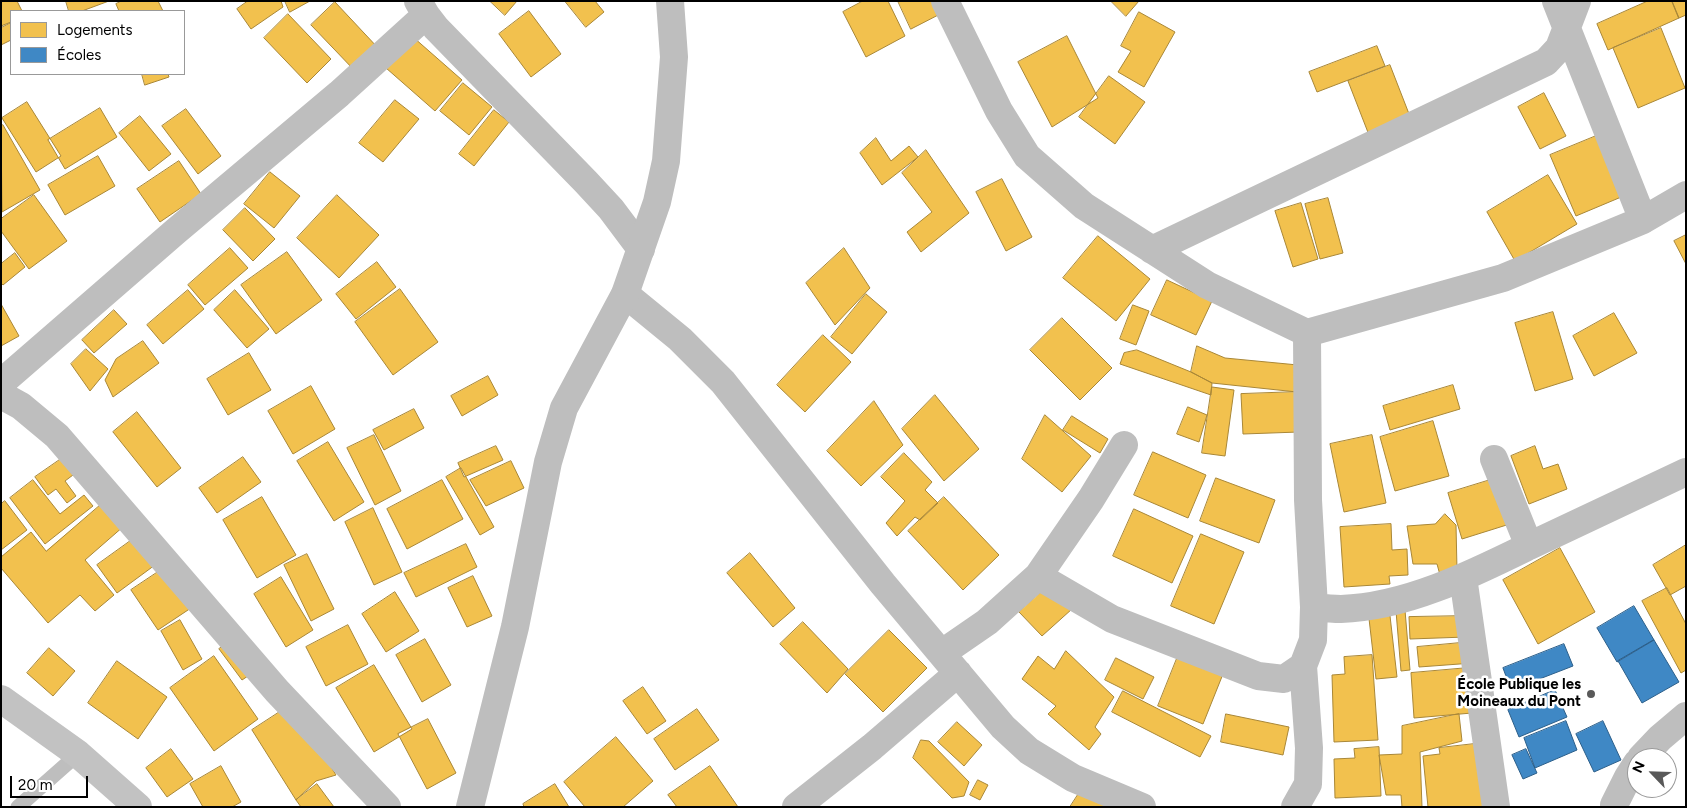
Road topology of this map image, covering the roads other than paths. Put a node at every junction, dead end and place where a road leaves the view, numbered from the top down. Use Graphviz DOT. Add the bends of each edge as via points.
graph roads {
  1 [pos="670,1"];
  2 [pos="945,1"];
  3 [pos="1556,1"];
  4 [pos="1577,1"];
  5 [pos="422,8"];
  6 [pos="1566,27"];
  7 [pos="1686,195"];
  8 [pos="1643,220"];
  9 [pos="641,249"];
  10 [pos="1152,250"];
  11 [pos="625,294"];
  12 [pos="1307,334"];
  13 [pos="1,383"];
  14 [pos="1,395"];
  15 [pos="1124,446"];
  16 [pos="1494,459"];
  17 [pos="1686,472"];
  18 [pos="1529,546"];
  19 [pos="1038,576"];
  20 [pos="1463,577"];
  21 [pos="1314,607"];
  22 [pos="950,663"];
  23 [pos="1303,666"];
  24 [pos="1,699"];
  25 [pos="1686,716"];
  26 [pos="1650,748"];
  27 [pos="78,754"];
  28 [pos="1627,778"];
  29 [pos="1608,806"];
  30 [pos="18,807"];
  31 [pos="138,807"];
  32 [pos="387,807"];
  33 [pos="470,807"];
  34 [pos="796,807"];
  35 [pos="1142,807"];
  36 [pos="1295,807"];
  37 [pos="1496,807"];
  1 -- 9 [label="street" via="674,57 666,161 657,202"];
  2 -- 10 [label="street" via="998,111 1027,156 1084,206"];
  3 -- 6 [label="street"];
  4 -- 6 [label="street"];
  5 -- 9 [label="street" via="455,48 611,209"];
  5 -- 13 [label="street" via="339,94"];
  6 -- 8 [label="street"];
  6 -- 10 [label="street" via="1559,48 1546,62"];
  7 -- 8 [label="street"];
  8 -- 12 [label="street" via="1503,278"];
  9 -- 11 [label="street"];
  10 -- 12 [label="street" via="1207,285"];
  11 -- 22 [label="street" via="680,339 723,382"];
  11 -- 33 [label="street" via="564,408 548,462 515,627"];
  12 -- 21 [label="street" via="1308,500"];
  14 -- 32 [label="street" via="21,406 57,436 277,692"];
  15 -- 19 [label="street"];
  16 -- 18 [label="street"];
  17 -- 18 [label="street"];
  18 -- 20 [label="street"];
  19 -- 22 [label="street" via="987,622"];
  19 -- 23 [label="street" via="1112,619 1258,676 1284,679"];
  20 -- 21 [label="street" via="1418,594 1374,605 1340,609"];
  20 -- 37 [label="street"];
  21 -- 23 [label="street" via="1313,640"];
  22 -- 34 [label="street" via="872,747"];
  22 -- 35 [label="street" via="1003,727 1029,751 1073,778"];
  23 -- 36 [label="street" via="1309,748 1308,784"];
  24 -- 27 [label="main road"];
  25 -- 26 [label="street"];
  27 -- 30 [label="lane"];
  27 -- 31 [label="main road"];
  28 -- 29 [label="street"];
}
